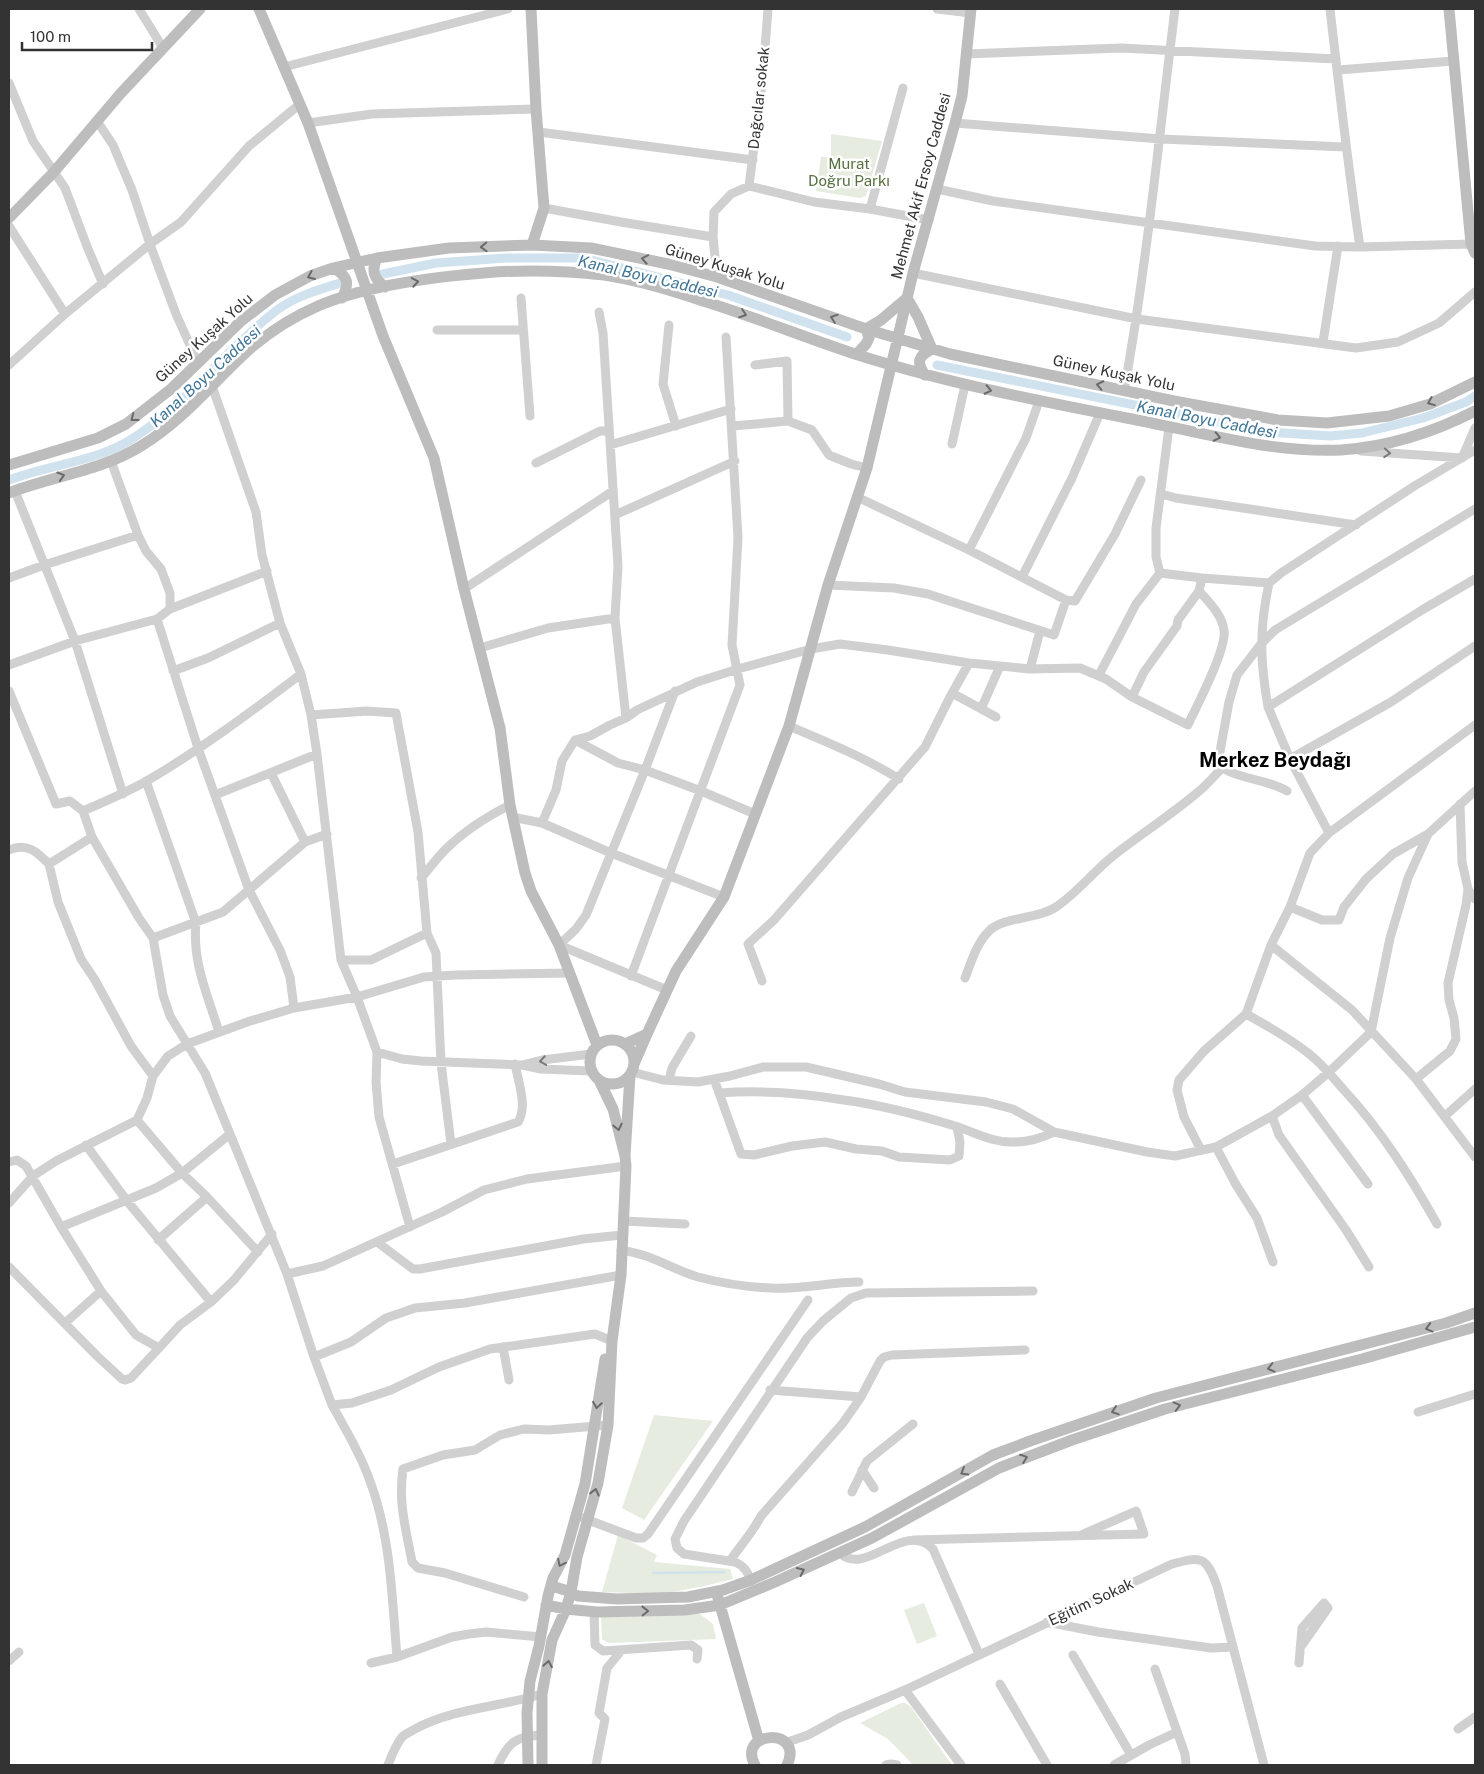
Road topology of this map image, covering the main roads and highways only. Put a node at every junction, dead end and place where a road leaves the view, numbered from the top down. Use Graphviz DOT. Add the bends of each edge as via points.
graph roads {
  1 [pos="200,9"];
  2 [pos="259,9"];
  3 [pos="531,9"];
  4 [pos="1449,9"];
  5 [pos="971,11"];
  6 [pos="9,218"];
  7 [pos="532,245"];
  8 [pos="1474,247"];
  9 [pos="377,258"];
  10 [pos="358,263"];
  11 [pos="333,268"];
  12 [pos="386,287"];
  13 [pos="367,291"];
  14 [pos="342,298"];
  15 [pos="908,298"];
  16 [pos="866,329"];
  17 [pos="896,339"];
  18 [pos="932,349"];
  19 [pos="857,354"];
  20 [pos="890,365"];
  21 [pos="925,375"];
  22 [pos="1475,382"];
  23 [pos="1475,411"];
  24 [pos="9,465"];
  25 [pos="12,492"];
  26 [pos="647,1034"];
  27 [pos="624,1044"];
  28 [pos="594,1050"];
  29 [pos="632,1070"];
  30 [pos="600,1082"];
  31 [pos="626,1161"];
  32 [pos="1475,1313"];
  33 [pos="1475,1327"];
  34 [pos="612,1340"];
  35 [pos="552,1586"];
  36 [pos="571,1592"];
  37 [pos="716,1592"];
  38 [pos="546,1605"];
  39 [pos="720,1605"];
  40 [pos="566,1609"];
  41 [pos="764,1739"];
  42 [pos="789,1756"];
  43 [pos="528,1765"];
  44 [pos="542,1765"];
  45 [pos="755,1765"];
  1 -- 6 [label="main road" via="54,173"];
  2 -- 10 [label="main road" via="308,123"];
  3 -- 7 [label="main road" via="544,208"];
  4 -- 8 [label="main road"];
  5 -- 15 [label="main road, Mehmet Akif Ersoy Caddesi" via="962,96"];
  7 -- 9 [label="main road, Güney Kuşak Yolu, one-way" via="449,248"];
  16 -- 7 [label="main road, Güney Kuşak Yolu, one-way" via="717,277 668,264 591,248"];
  9 -- 10 [label="main road, Güney Kuşak Yolu"];
  9 -- 12 [label="main road" via="374,274"];
  10 -- 11 [label="main road, Güney Kuşak Yolu"];
  10 -- 13 [label="main road"];
  11 -- 14 [label="main road" via="346,280"];
  11 -- 24 [label="main road, Güney Kuşak Yolu, one-way" via="274,295 240,322 171,389 126,424 90,441"];
  12 -- 13 [label="main road"];
  12 -- 19 [label="main road, one-way" via="494,272 606,275 671,290"];
  13 -- 14 [label="main road"];
  13 -- 28 [label="main road" via="434,458 500,728 519,851 531,891 559,946"];
  25 -- 14 [label="main road, one-way" via="111,461 140,447 173,423 253,346 285,323"];
  15 -- 16 [label="main road"];
  15 -- 17 [label="main road, Mehmet Akif Ersoy Caddesi"];
  15 -- 18 [label="main road"];
  16 -- 17 [label="main road, Güney Kuşak Yolu"];
  16 -- 19 [label="main road" via="869,338"];
  17 -- 18 [label="main road, Güney Kuşak Yolu"];
  17 -- 20 [label="main road, Mehmet Akif Ersoy Caddesi"];
  18 -- 21 [label="main road" via="920,359"];
  22 -- 18 [label="main road, Güney Kuşak Yolu, one-way" via="1430,404 1389,416 1327,424 1278,420 1124,391 979,362"];
  19 -- 20 [label="main road"];
  20 -- 21 [label="main road"];
  20 -- 26 [label="main road, Mehmet Akif Ersoy Caddesi" via="867,468 828,585 789,726 724,897 676,971"];
  21 -- 23 [label="main road, one-way" via="1276,448 1358,448 1420,435"];
  26 -- 27 [label="main road"];
  26 -- 29 [label="main road, Mehmet Akif Ersoy Caddesi"];
  27 -- 28 [label="main road" via="611,1040"];
  27 -- 29 [label="main road" via="631,1050"];
  28 -- 30 [label="main road" via="591,1071"];
  29 -- 30 [label="main road" via="621,1083"];
  29 -- 31 [label="main road"];
  30 -- 31 [label="main road, one-way" via="613,1109"];
  31 -- 34 [label="main road" via="621,1275"];
  32 -- 37 [label="main road, one-way" via="1156,1398 1030,1441 993,1455 865,1527 750,1580"];
  39 -- 33 [label="main road, one-way" via="872,1538 999,1468 1072,1440 1165,1409"];
  34 -- 35 [label="main road, one-way" via="604,1362 585,1484 565,1555"];
  36 -- 34 [label="main road, one-way" via="577,1557 598,1483 608,1425"];
  35 -- 36 [label="main road"];
  35 -- 38 [label="main road"];
  36 -- 37 [label="main road" via="578,1596 617,1599 688,1597"];
  36 -- 40 [label="main road"];
  37 -- 39 [label="main road"];
  38 -- 40 [label="main road"];
  38 -- 43 [label="main road" via="530,1680"];
  40 -- 39 [label="main road, one-way" via="594,1612 685,1610"];
  39 -- 41 [label="main road" via="751,1714"];
  44 -- 40 [label="main road, one-way" via="542,1694 552,1640"];
  41 -- 42 [label="main road" via="775,1737"];
  41 -- 45 [label="main road" via="752,1750"];
}
